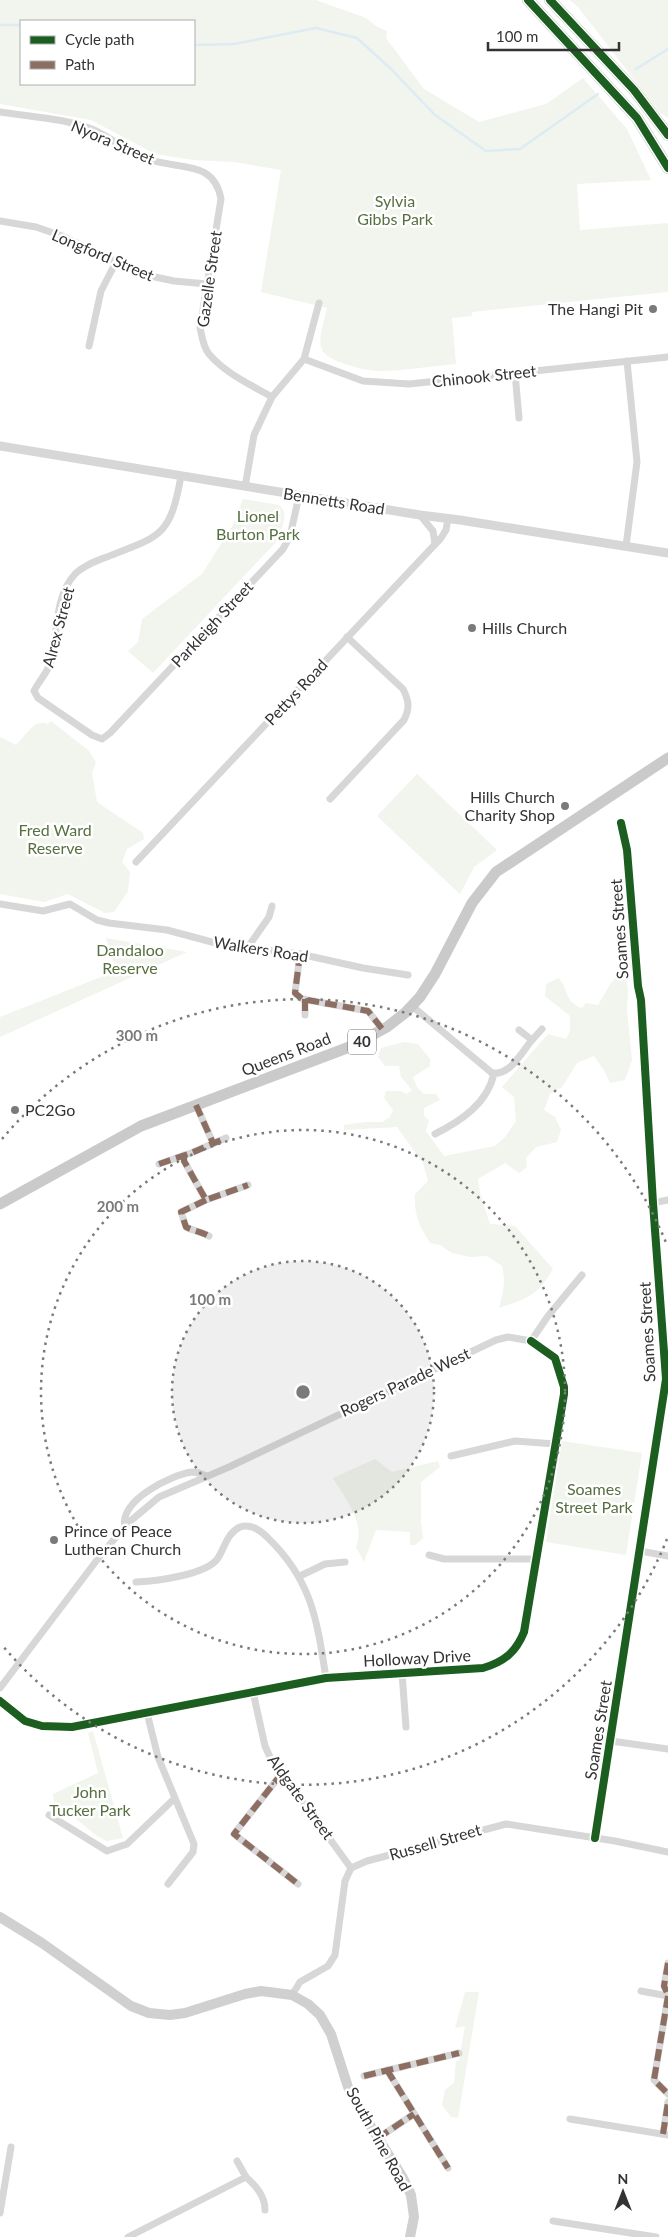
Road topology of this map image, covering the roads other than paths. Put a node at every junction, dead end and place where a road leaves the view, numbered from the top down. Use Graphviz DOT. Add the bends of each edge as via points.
graph roads {
  1 [pos="528,0"];
  2 [pos="550,0"];
  3 [pos="0,112"];
  4 [pos="668,135"];
  5 [pos="668,168"];
  6 [pos="219,186"];
  7 [pos="0,221"];
  8 [pos="116,262"];
  9 [pos="207,284"];
  10 [pos="319,303"];
  11 [pos="89,346"];
  12 [pos="668,357"];
  13 [pos="304,359"];
  14 [pos="627,362"];
  15 [pos="515,373"];
  16 [pos="272,397"];
  17 [pos="519,418"];
  18 [pos="0,446"];
  19 [pos="181,476"];
  20 [pos="245,487"];
  21 [pos="299,496"];
  22 [pos="420,515"];
  23 [pos="448,518"];
  24 [pos="435,544"];
  25 [pos="626,546"];
  26 [pos="668,553"];
  27 [pos="347,638"];
  28 [pos="102,739"];
  29 [pos="668,758"];
  30 [pos="668,769"];
  31 [pos="644,776"];
  32 [pos="330,798"];
  33 [pos="621,823"];
  34 [pos="136,862"];
  35 [pos="0,904"];
  36 [pos="272,906"];
  37 [pos="248,947"];
  38 [pos="300,954"];
  39 [pos="408,975"];
  40 [pos="304,999"];
  41 [pos="412,1006"];
  42 [pos="305,1015"];
  43 [pos="542,1029"];
  44 [pos="383,1030"];
  45 [pos="519,1030"];
  46 [pos="532,1040"];
  47 [pos="494,1073"];
  48 [pos="196,1105"];
  49 [pos="435,1134"];
  50 [pos="226,1138"];
  51 [pos="213,1143"];
  52 [pos="184,1155"];
  53 [pos="159,1164"];
  54 [pos="248,1185"];
  55 [pos="206,1200"];
  56 [pos="668,1200"];
  57 [pos="652,1203"];
  58 [pos="0,1204"];
  59 [pos="210,1236"];
  60 [pos="582,1275"];
  61 [pos="531,1341"];
  62 [pos="555,1444"];
  63 [pos="451,1456"];
  64 [pos="207,1476"];
  65 [pos="125,1527"];
  66 [pos="640,1551"];
  67 [pos="429,1555"];
  68 [pos="668,1556"];
  69 [pos="536,1559"];
  70 [pos="345,1562"];
  71 [pos="300,1576"];
  72 [pos="136,1582"];
  73 [pos="402,1673"];
  74 [pos="326,1678"];
  75 [pos="0,1688"];
  76 [pos="253,1692"];
  77 [pos="0,1701"];
  78 [pos="147,1713"];
  79 [pos="406,1727"];
  80 [pos="611,1741"];
  81 [pos="668,1750"];
  82 [pos="282,1773"];
  83 [pos="174,1799"];
  84 [pos="49,1815"];
  85 [pos="595,1838"];
  86 [pos="668,1852"];
  87 [pos="351,1868"];
  88 [pos="168,1884"];
  89 [pos="298,1884"];
  90 [pos="0,1917"];
  91 [pos="668,1963"];
  92 [pos="640,1991"];
  93 [pos="292,1995"];
  94 [pos="668,1996"];
  95 [pos="459,2053"];
  96 [pos="387,2070"];
  97 [pos="364,2076"];
  98 [pos="668,2094"];
  99 [pos="668,2102"];
  100 [pos="414,2114"];
  101 [pos="570,2119"];
  102 [pos="666,2134"];
  103 [pos="378,2138"];
  104 [pos="11,2148"];
  105 [pos="237,2161"];
  106 [pos="448,2168"];
  107 [pos="246,2177"];
  108 [pos="265,2210"];
  109 [pos="0,2213"];
  110 [pos="553,2221"];
  111 [pos="128,2237"];
  112 [pos="410,2237"];
  113 [pos="656,2237"];
  1 -- 5 [label="highway" via="637,118"];
  2 -- 4 [label="highway" via="634,90"];
  3 -- 6 [label="street, Nyora Street" via="67,122 93,130 150,160 191,167 208,174"];
  6 -- 9 [label="street, Gazelle Street" via="221,199"];
  7 -- 8 [label="street, Longford Street" via="36,227 62,236"];
  8 -- 9 [label="street, Longford Street" via="154,278"];
  8 -- 11 [label="street" via="101,291"];
  9 -- 16 [label="street, Gazelle Street" via="200,328 209,354 238,378"];
  10 -- 13 [label="street"];
  12 -- 14 [label="street, Chinook Street"];
  13 -- 15 [label="street, Chinook Street" via="363,381 387,383 409,384"];
  13 -- 16 [label="street"];
  14 -- 15 [label="street, Chinook Street"];
  14 -- 25 [label="street" via="637,462"];
  15 -- 17 [label="street"];
  16 -- 20 [label="street" via="254,435"];
  18 -- 19 [label="street, Bennetts Road"];
  19 -- 20 [label="street, Bennetts Road"];
  19 -- 28 [label="street, Alrex Street" via="171,516 162,531 145,542 89,563 77,572 62,595 51,662 34,691 38,698"];
  20 -- 21 [label="street, Bennetts Road"];
  21 -- 22 [label="street, Bennetts Road"];
  21 -- 28 [label="street, Parkleigh Street" via="290,536 283,549"];
  22 -- 23 [label="street, Bennetts Road"];
  22 -- 24 [label="street" via="433,531"];
  23 -- 24 [label="street, Pettys Road" via="446,530"];
  23 -- 25 [label="street, Bennetts Road"];
  24 -- 27 [label="street, Pettys Road"];
  25 -- 26 [label="street, Bennetts Road"];
  27 -- 32 [label="street" via="403,689 408,699 408,711 404,720"];
  27 -- 34 [label="street, Pettys Road"];
  29 -- 31 [label="main road, Queens Road / 40"];
  30 -- 31 [label="main road, Queens Road / 40"];
  31 -- 41 [label="main road, Queens Road / 40" via="496,872 472,903 432,980"];
  33 -- 57 [label="street, Soames Street" via="627,850 641,1000"];
  35 -- 37 [label="street, Walkers Road" via="43,910 70,904 97,920 109,923 167,930 223,945"];
  36 -- 37 [label="street" via="269,917"];
  37 -- 38 [label="street, Walkers Road"];
  38 -- 39 [label="street, Walkers Road"];
  38 -- 40 [label="street" via="295,993"];
  40 -- 42 [label="street"];
  40 -- 44 [label="street" via="368,1011"];
  41 -- 44 [label="main road, Queens Road / 40"];
  41 -- 47 [label="street" via="485,1069"];
  43 -- 46 [label="street"];
  44 -- 48 [label="main road, Queens Road / 40" via="352,1046"];
  45 -- 46 [label="street"];
  46 -- 47 [label="street" via="507,1070"];
  47 -- 49 [label="street" via="490,1089 472,1110 460,1121"];
  48 -- 51 [label="street"];
  48 -- 58 [label="main road, Queens Road / 40" via="124,1134"];
  50 -- 51 [label="street"];
  51 -- 52 [label="street"];
  52 -- 53 [label="street"];
  52 -- 55 [label="street" via="184,1161"];
  54 -- 55 [label="street"];
  55 -- 59 [label="street" via="181,1212 186,1227"];
  56 -- 57 [label="street"];
  57 -- 66 [label="street, Soames Street" via="666,1379"];
  60 -- 61 [label="street"];
  61 -- 62 [label="street, Holloway Drive" via="555,1358 564,1387"];
  61 -- 64 [label="street, Rogers Parade West" via="508,1337 496,1340"];
  62 -- 63 [label="street" via="515,1441"];
  62 -- 69 [label="street, Holloway Drive"];
  64 -- 65 [label="street, Rogers Parade West" via="159,1497"];
  64 -- 65 [label="street, Rogers Parade West" via="192,1472 150,1488 126,1513"];
  65 -- 75 [label="street, Rogers Parade West"];
  66 -- 68 [label="street"];
  66 -- 80 [label="street, Soames Street"];
  67 -- 69 [label="street" via="444,1559"];
  69 -- 73 [label="street, Holloway Drive" via="524,1632 519,1644 504,1660 483,1668"];
  70 -- 71 [label="street" via="325,1564"];
  71 -- 72 [label="street" via="274,1543 258,1529 248,1526 231,1534 212,1565 156,1581"];
  71 -- 74 [label="street" via="316,1615"];
  73 -- 74 [label="street, Holloway Drive"];
  73 -- 79 [label="street"];
  74 -- 76 [label="street, Holloway Drive"];
  76 -- 78 [label="street, Holloway Drive"];
  76 -- 82 [label="street, Aldgate Street" via="265,1746"];
  77 -- 78 [label="street, Holloway Drive" via="25,1721 42,1726 89,1725"];
  78 -- 83 [label="street" via="158,1757"];
  80 -- 81 [label="street"];
  80 -- 85 [label="street, Soames Street"];
  82 -- 87 [label="street, Aldgate Street"];
  82 -- 89 [label="street" via="234,1834"];
  83 -- 84 [label="street" via="127,1844 107,1851"];
  83 -- 88 [label="street" via="194,1844 193,1852"];
  85 -- 86 [label="street, Russell Street"];
  85 -- 87 [label="street, Russell Street" via="506,1824"];
  87 -- 93 [label="street" via="345,1881 335,1956 328,1966 300,1982"];
  90 -- 93 [label="main road, South Pine Road" via="131,2006 149,2012 185,2013 261,1991"];
  91 -- 94 [label="street" via="664,1986"];
  92 -- 94 [label="street"];
  93 -- 103 [label="main road, South Pine Road" via="320,2015 331,2034 353,2095"];
  94 -- 98 [label="street" via="654,2080"];
  95 -- 96 [label="street"];
  96 -- 97 [label="street"];
  96 -- 100 [label="street"];
  99 -- 102 [label="street"];
  100 -- 103 [label="street"];
  100 -- 106 [label="street"];
  101 -- 102 [label="street"];
  103 -- 112 [label="main road, South Pine Road" via="411,2195 414,2217"];
  104 -- 109 [label="street"];
  105 -- 107 [label="street"];
  107 -- 108 [label="street" via="264,2198"];
  107 -- 111 [label="street"];
  110 -- 113 [label="street"];
}
